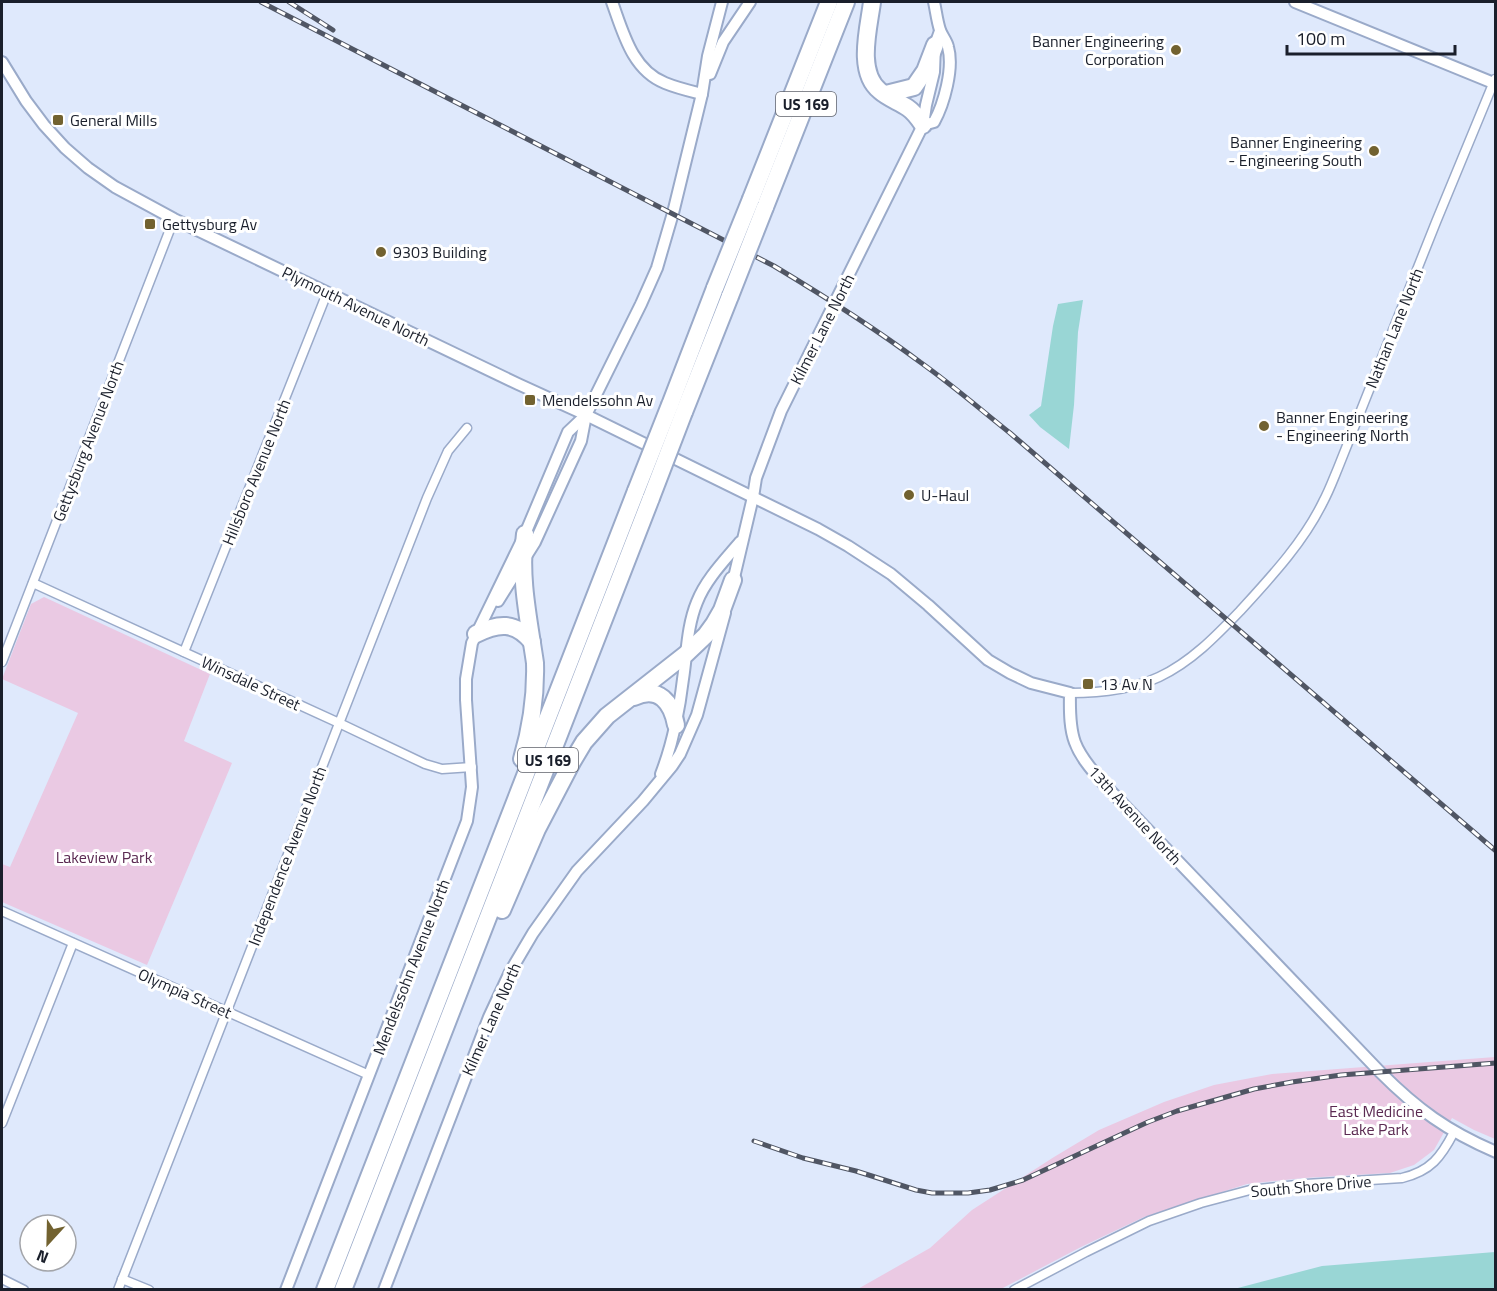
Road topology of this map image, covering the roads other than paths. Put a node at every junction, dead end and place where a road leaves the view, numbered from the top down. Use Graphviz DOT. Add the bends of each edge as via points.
graph roads {
  1 [pos="612,2"];
  2 [pos="722,2"];
  3 [pos="750,2"];
  4 [pos="829,2"];
  5 [pos="846,2"];
  6 [pos="872,2"];
  7 [pos="934,2"];
  8 [pos="1295,2"];
  9 [pos="938,38"];
  10 [pos="2,62"];
  11 [pos="1495,82"];
  12 [pos="702,94"];
  13 [pos="885,94"];
  14 [pos="923,125"];
  15 [pos="758,203"];
  16 [pos="174,219"];
  17 [pos="327,293"];
  18 [pos="586,415"];
  19 [pos="467,428"];
  20 [pos="643,494"];
  21 [pos="753,497"];
  22 [pos="525,534"];
  23 [pos="742,540"];
  24 [pos="522,564"];
  25 [pos="733,580"];
  26 [pos="33,583"];
  27 [pos="476,634"];
  28 [pos="532,642"];
  29 [pos="184,652"];
  30 [pos="686,654"];
  31 [pos="2,662"];
  32 [pos="1070,693"];
  33 [pos="625,701"];
  34 [pos="339,723"];
  35 [pos="676,725"];
  36 [pos="472,767"];
  37 [pos="657,783"];
  38 [pos="2,911"];
  39 [pos="472,911"];
  40 [pos="73,943"];
  41 [pos="227,1012"];
  42 [pos="447,1022"];
  43 [pos="369,1075"];
  44 [pos="2,1123"];
  45 [pos="1454,1132"];
  46 [pos="1496,1152"];
  47 [pos="2,1279"];
  48 [pos="122,1279"];
  49 [pos="24,1290"];
  50 [pos="118,1290"];
  51 [pos="149,1290"];
  52 [pos="286,1290"];
  53 [pos="325,1290"];
  54 [pos="343,1290"];
  55 [pos="384,1290"];
  56 [pos="1014,1290"];
  1 -- 12 [label="street" via="629,47 647,71 665,83"];
  2 -- 12 [label="street, Mendelssohn Avenue North"];
  3 -- 12 [label="street, Mendelssohn Avenue North" via="719,50"];
  4 -- 15 [label="highway, US 169"];
  5 -- 15 [label="highway, US 169"];
  6 -- 13 [label="highway" via="867,69 878,90"];
  7 -- 9 [label="street, Kilmer Lane North"];
  8 -- 11 [label="street"];
  9 -- 13 [label="highway" via="914,87"];
  9 -- 14 [label="street, Kilmer Lane North" via="948,47 946,92 934,122"];
  10 -- 16 [label="street, Plymouth Avenue North" via="26,101 65,148 115,187"];
  11 -- 32 [label="street, Nathan Lane North" via="1334,477 1304,535 1230,622 1181,665 1130,687"];
  12 -- 18 [label="street, Mendelssohn Avenue North" via="657,268"];
  13 -- 14 [label="highway" via="909,108"];
  14 -- 21 [label="street, Kilmer Lane North" via="781,411 756,478"];
  15 -- 20 [label="highway, US 169, bridge"];
  16 -- 17 [label="street, Plymouth Avenue North"];
  16 -- 26 [label="street, Gettysburg Avenue North"];
  17 -- 18 [label="street, Plymouth Avenue North"];
  17 -- 29 [label="street, Hillsboro Avenue North"];
  18 -- 21 [label="street, Plymouth Avenue North"];
  18 -- 22 [label="street, Mendelssohn Avenue North" via="568,432"];
  18 -- 24 [label="street, Mendelssohn Avenue North" via="581,441"];
  19 -- 34 [label="street, Independence Avenue North" via="448,451 431,488"];
  20 -- 39 [label="highway, US 169"];
  20 -- 42 [label="highway, US 169"];
  21 -- 23 [label="street, Kilmer Lane North"];
  21 -- 32 [label="street" via="818,529 891,574 988,660 1031,683"];
  22 -- 24 [label="highway"];
  22 -- 27 [label="street, Mendelssohn Avenue North"];
  23 -- 25 [label="street, Kilmer Lane North"];
  23 -- 30 [label="street, Kilmer Lane North" via="702,590 693,613"];
  24 -- 27 [label="street, Mendelssohn Avenue North"];
  24 -- 28 [label="highway"];
  25 -- 30 [label="highway" via="714,624"];
  25 -- 37 [label="street, Kilmer Lane North" via="698,715 680,754"];
  26 -- 29 [label="street, Winsdale Street"];
  26 -- 31 [label="street, Gettysburg Avenue North"];
  27 -- 28 [label="highway" via="500,625 524,632"];
  27 -- 36 [label="street, Mendelssohn Avenue North" via="466,679"];
  28 -- 39 [label="highway" via="535,677 525,749"];
  29 -- 34 [label="street, Winsdale Street"];
  30 -- 33 [label="highway"];
  30 -- 35 [label="street, Kilmer Lane North"];
  32 -- 45 [label="street, 13th Avenue North" via="1074,742 1090,767 1380,1072 1412,1103"];
  33 -- 35 [label="highway" via="648,692 655,694 670,705"];
  33 -- 42 [label="highway" via="593,731 572,762"];
  34 -- 36 [label="street, Winsdale Street" via="425,764 442,769"];
  34 -- 41 [label="street, Independence Avenue North"];
  35 -- 37 [label="street, Kilmer Lane North"];
  36 -- 43 [label="street, Mendelssohn Avenue North" via="467,821"];
  37 -- 55 [label="street, Kilmer Lane North" via="577,871 510,972"];
  38 -- 40 [label="street, Olympia Street"];
  39 -- 53 [label="highway, US 169"];
  40 -- 41 [label="street, Olympia Street"];
  40 -- 44 [label="street"];
  41 -- 43 [label="street, Olympia Street"];
  41 -- 48 [label="street, Independence Avenue North"];
  42 -- 54 [label="highway, US 169"];
  43 -- 52 [label="street, Mendelssohn Avenue North"];
  45 -- 46 [label="street"];
  45 -- 56 [label="street, South Shore Drive" via="1436,1161 1415,1175 1250,1190 1201,1203 1149,1221"];
  47 -- 49 [label="street"];
  48 -- 50 [label="street, Independence Avenue North"];
  48 -- 51 [label="street"];
}
